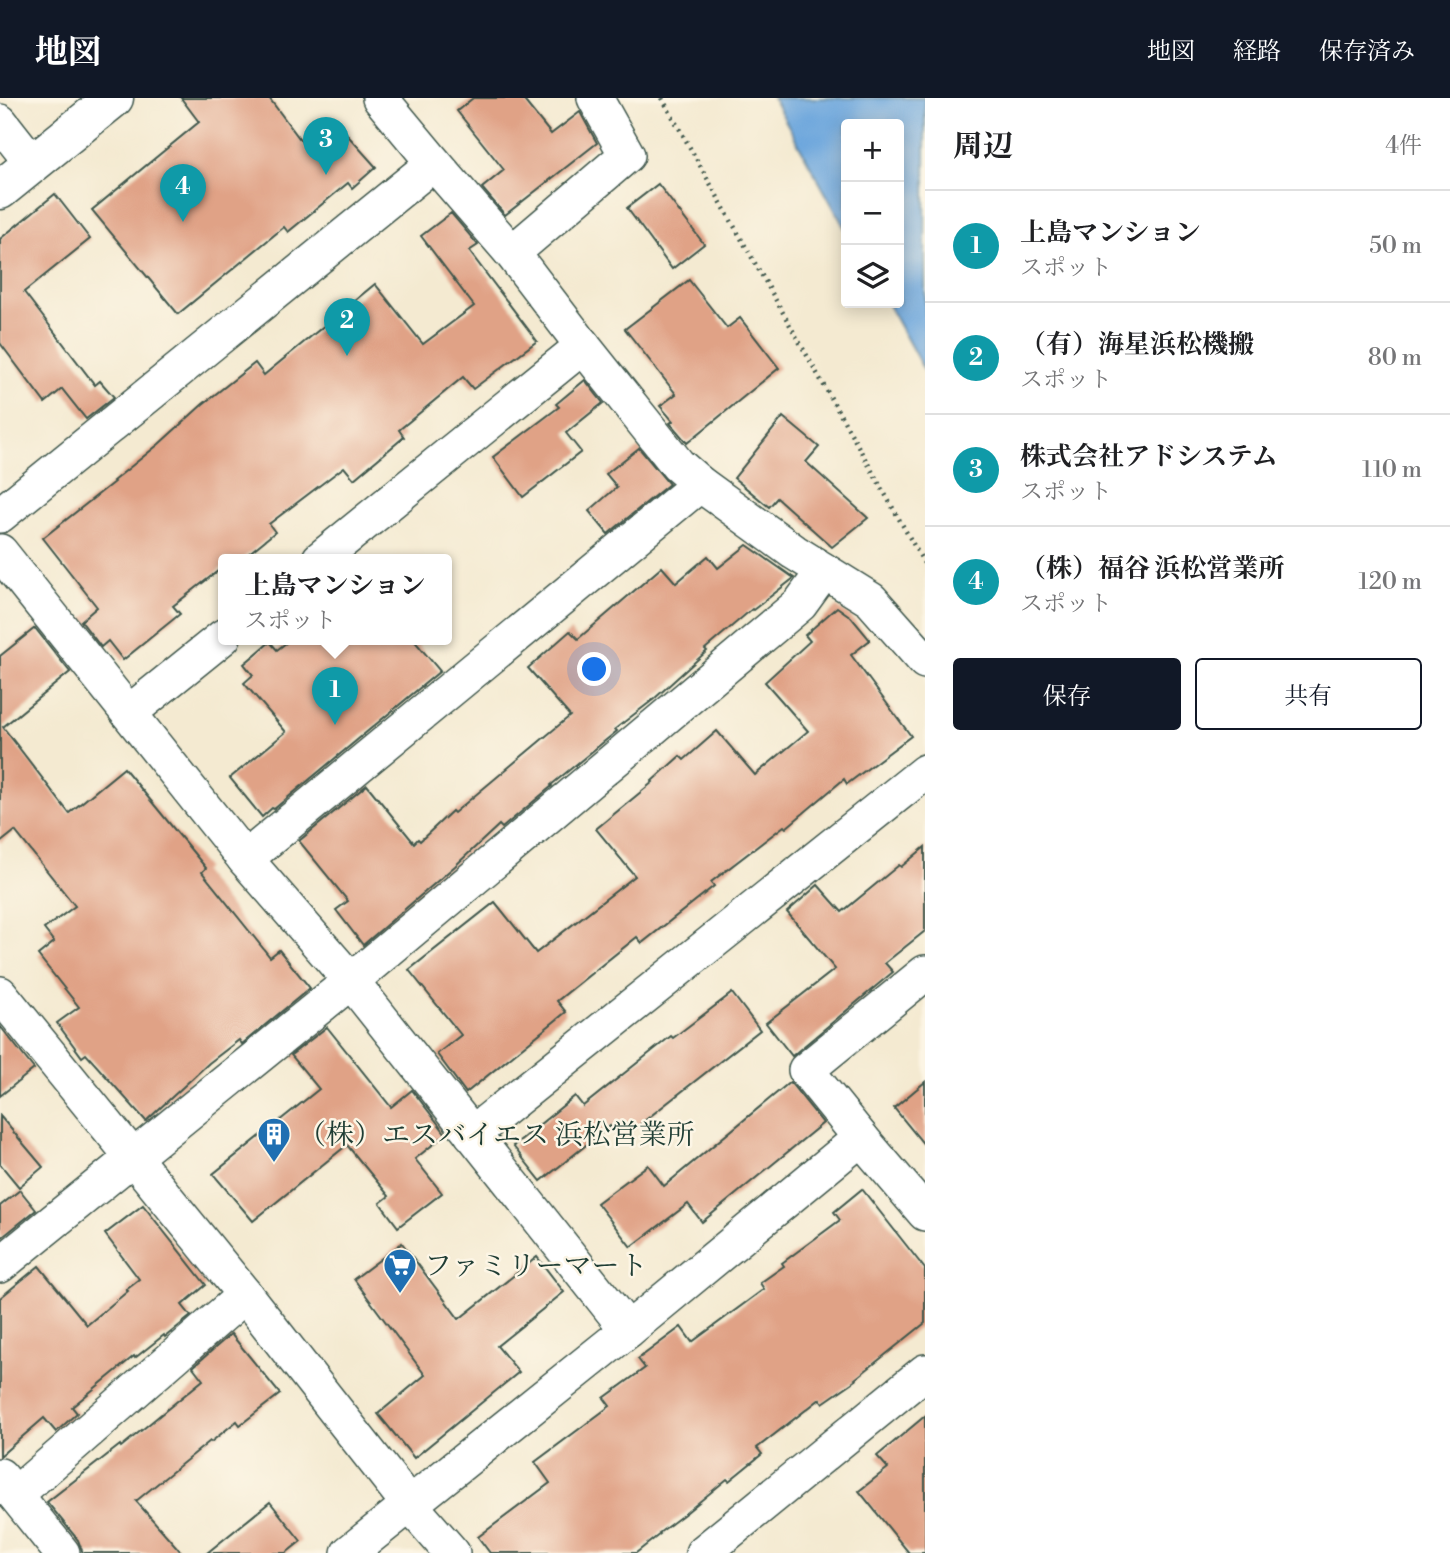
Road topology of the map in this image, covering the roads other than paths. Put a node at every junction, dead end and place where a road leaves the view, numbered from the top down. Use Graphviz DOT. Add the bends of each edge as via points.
graph roads {
  1 [pos="114,98"];
  2 [pos="380,98"];
  3 [pos="595,98"];
  4 [pos="0,122"];
  5 [pos="434,163"];
  6 [pos="33,164"];
  7 [pos="0,190"];
  8 [pos="512,253"];
  9 [pos="583,346"];
  10 [pos="699,484"];
  11 [pos="0,515"];
  12 [pos="0,552"];
  13 [pos="326,554"];
  14 [pos="824,571"];
  15 [pos="218,641"];
  16 [pos="925,661"];
  17 [pos="130,712"];
  18 [pos="925,772"];
  19 [pos="245,859"];
  20 [pos="925,973"];
  21 [pos="351,981"];
  22 [pos="0,994"];
  23 [pos="472,1134"];
  24 [pos="862,1138"];
  25 [pos="133,1157"];
  26 [pos="925,1213"];
  27 [pos="0,1265"];
  28 [pos="245,1295"];
  29 [pos="628,1330"];
  30 [pos="925,1372"];
  31 [pos="8,1485"];
  32 [pos="409,1504"];
  33 [pos="62,1553"];
  34 [pos="349,1553"];
  35 [pos="452,1553"];
  36 [pos="702,1553"];
  1 -- 6 [label="street"];
  2 -- 5 [label="street"];
  3 -- 8 [label="street" via="626,155"];
  4 -- 6 [label="street"];
  5 -- 8 [label="street"];
  5 -- 11 [label="street"];
  6 -- 7 [label="street"];
  8 -- 9 [label="street"];
  9 -- 10 [label="street" via="678,465"];
  9 -- 13 [label="street"];
  10 -- 14 [label="street"];
  10 -- 19 [label="street"];
  12 -- 17 [label="street"];
  14 -- 16 [label="street" via="872,600"];
  14 -- 21 [label="street" via="800,604"];
  15 -- 17 [label="street"];
  17 -- 19 [label="street"];
  18 -- 23 [label="street"];
  19 -- 21 [label="street"];
  20 -- 24 [label="street" via="806,1070"];
  21 -- 23 [label="street"];
  21 -- 25 [label="street"];
  22 -- 25 [label="street"];
  23 -- 29 [label="street"];
  24 -- 26 [label="street"];
  24 -- 29 [label="street"];
  25 -- 27 [label="street"];
  25 -- 28 [label="street"];
  28 -- 31 [label="street"];
  28 -- 32 [label="street"];
  29 -- 32 [label="street"];
  30 -- 36 [label="street"];
  31 -- 33 [label="street"];
  32 -- 34 [label="street"];
  32 -- 35 [label="street"];
}
